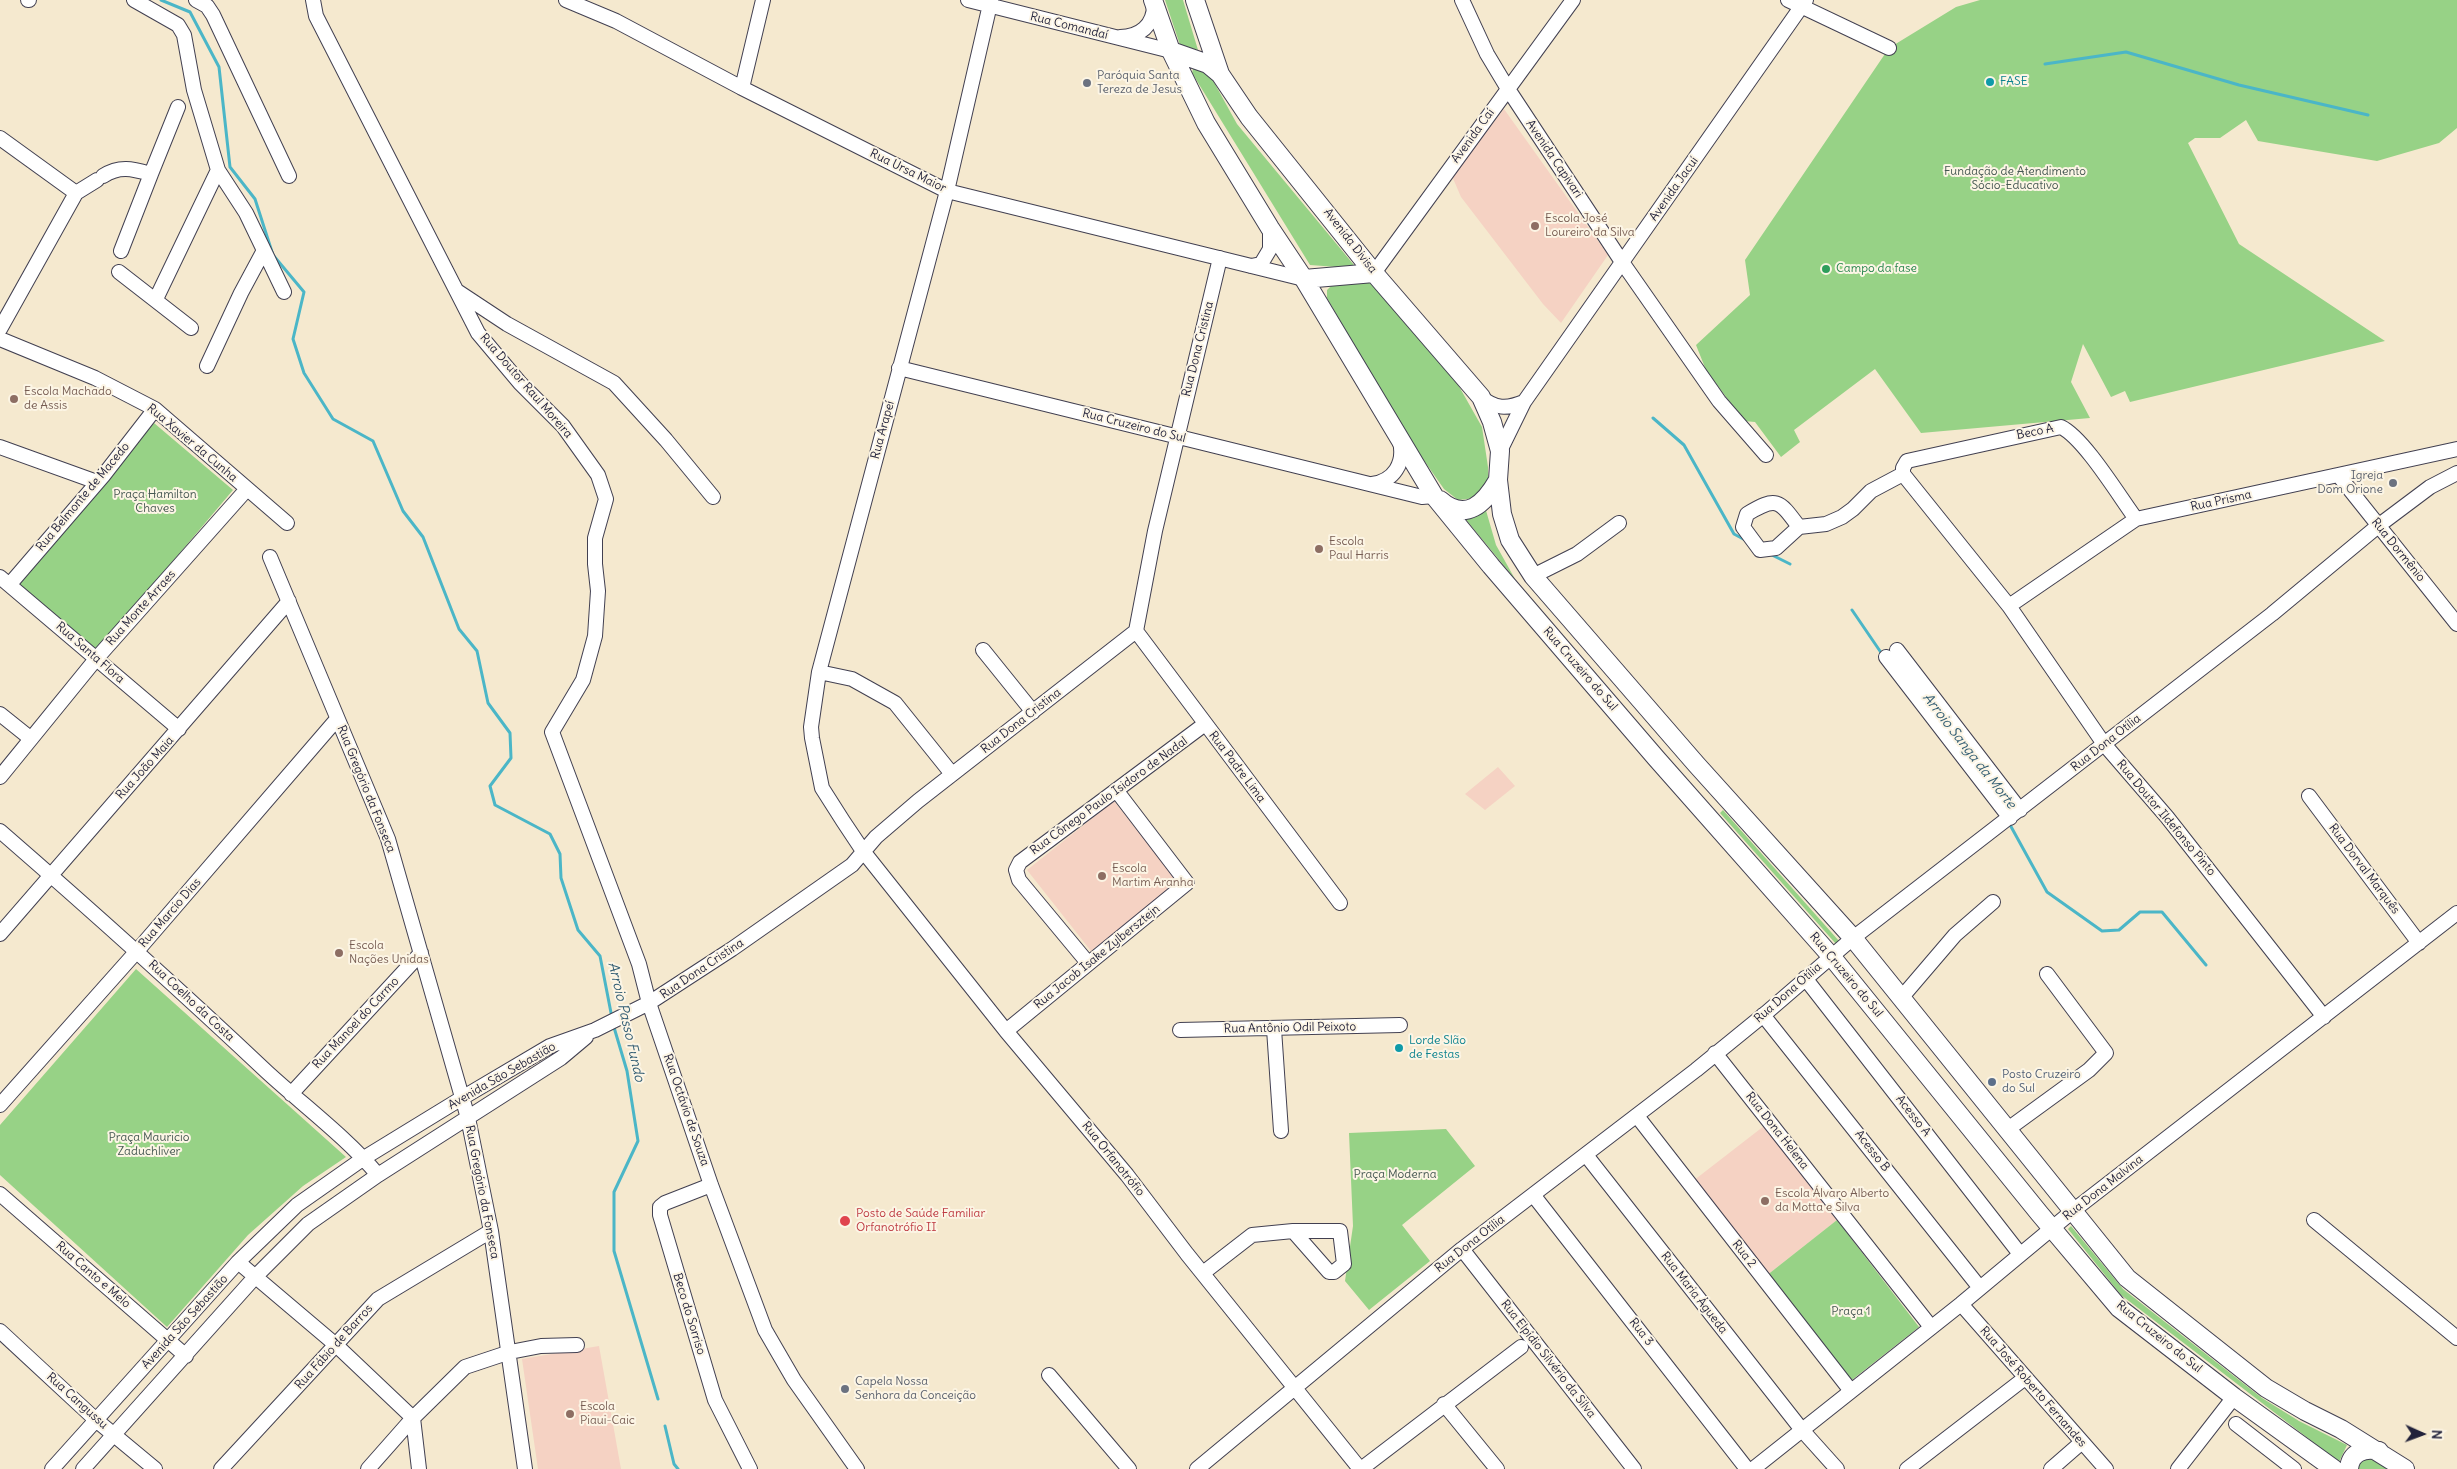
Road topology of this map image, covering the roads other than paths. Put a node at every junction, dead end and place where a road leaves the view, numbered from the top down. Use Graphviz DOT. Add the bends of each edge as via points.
graph roads {
  1 [pos="134,0"];
  2 [pos="196,0"];
  3 [pos="313,0"];
  4 [pos="566,0"];
  5 [pos="763,0"];
  6 [pos="968,0"];
  7 [pos="1195,0"];
  8 [pos="1462,0"];
  9 [pos="1572,0"];
  10 [pos="1788,0"];
  11 [pos="1154,2"];
  12 [pos="991,3"];
  13 [pos="1804,3"];
  14 [pos="1117,38"];
  15 [pos="1889,48"];
  16 [pos="1171,51"];
  17 [pos="1220,74"];
  18 [pos="742,88"];
  19 [pos="1508,89"];
  20 [pos="178,106"];
  21 [pos="0,138"];
  22 [pos="218,170"];
  23 [pos="150,174"];
  24 [pos="288,176"];
  25 [pos="947,191"];
  26 [pos="76,193"];
  27 [pos="1270,228"];
  28 [pos="121,251"];
  29 [pos="263,252"];
  30 [pos="1220,258"];
  31 [pos="1622,262"];
  32 [pos="1251,266"];
  33 [pos="119,272"];
  34 [pos="1374,273"];
  35 [pos="1304,279"];
  36 [pos="454,289"];
  37 [pos="284,292"];
  38 [pos="156,300"];
  39 [pos="191,328"];
  40 [pos="0,329"];
  41 [pos="0,338"];
  42 [pos="207,366"];
  43 [pos="899,368"];
  44 [pos="1481,397"];
  45 [pos="1524,402"];
  46 [pos="155,409"];
  47 [pos="1177,437"];
  48 [pos="1400,442"];
  49 [pos="0,447"];
  50 [pos="2457,449"];
  51 [pos="1500,451"];
  52 [pos="1766,455"];
  53 [pos="2457,473"];
  54 [pos="1903,474"];
  55 [pos="2339,476"];
  56 [pos="1498,480"];
  57 [pos="97,482"];
  58 [pos="1369,485"];
  59 [pos="247,489"];
  60 [pos="1434,496"];
  61 [pos="713,497"];
  62 [pos="2136,519"];
  63 [pos="287,523"];
  64 [pos="1619,523"];
  65 [pos="2378,526"];
  66 [pos="1799,527"];
  67 [pos="270,557"];
  68 [pos="1533,576"];
  69 [pos="5,581"];
  70 [pos="289,601"];
  71 [pos="2009,606"];
  72 [pos="2457,624"];
  73 [pos="1136,631"];
  74 [pos="983,650"];
  75 [pos="1892,654"];
  76 [pos="96,659"];
  77 [pos="819,672"];
  78 [pos="1033,712"];
  79 [pos="0,714"];
  80 [pos="337,720"];
  81 [pos="1205,724"];
  82 [pos="179,729"];
  83 [pos="552,732"];
  84 [pos="30,738"];
  85 [pos="2104,744"];
  86 [pos="952,774"];
  87 [pos="0,777"];
  88 [pos="1116,790"];
  89 [pos="2309,796"];
  90 [pos="2015,814"];
  91 [pos="0,831"];
  92 [pos="863,851"];
  93 [pos="50,875"];
  94 [pos="1993,902"];
  95 [pos="1340,903"];
  96 [pos="2457,913"];
  97 [pos="0,934"];
  98 [pos="1853,938"];
  99 [pos="2419,943"];
  100 [pos="137,951"];
  101 [pos="421,953"];
  102 [pos="1831,956"];
  103 [pos="1088,963"];
  104 [pos="2047,974"];
  105 [pos="1805,978"];
  106 [pos="1902,997"];
  107 [pos="649,1003"];
  108 [pos="1763,1015"];
  109 [pos="2324,1016"];
  110 [pos="1400,1024"];
  111 [pos="600,1027"];
  112 [pos="1274,1029"];
  113 [pos="1180,1030"];
  114 [pos="1006,1031"];
  115 [pos="1715,1053"];
  116 [pos="291,1094"];
  117 [pos="462,1098"];
  118 [pos="0,1105"];
  119 [pos="1637,1116"];
  120 [pos="468,1118"];
  121 [pos="2008,1128"];
  122 [pos="1281,1131"];
  123 [pos="1586,1155"];
  124 [pos="364,1158"];
  125 [pos="378,1175"];
  126 [pos="711,1185"];
  127 [pos="0,1194"];
  128 [pos="1534,1196"];
  129 [pos="2074,1210"];
  130 [pos="2314,1220"];
  131 [pos="2051,1228"];
  132 [pos="491,1231"];
  133 [pos="1293,1231"];
  134 [pos="1462,1249"];
  135 [pos="2020,1254"];
  136 [pos="238,1262"];
  137 [pos="1203,1273"];
  138 [pos="255,1277"];
  139 [pos="1980,1288"];
  140 [pos="1961,1304"];
  141 [pos="1930,1328"];
  142 [pos="0,1331"];
  143 [pos="2457,1338"];
  144 [pos="168,1340"];
  145 [pos="336,1345"];
  146 [pos="577,1345"];
  147 [pos="1521,1347"];
  148 [pos="510,1352"];
  149 [pos="186,1356"];
  150 [pos="1049,1375"];
  151 [pos="2025,1378"];
  152 [pos="1294,1388"];
  153 [pos="1850,1391"];
  154 [pos="2234,1397"];
  155 [pos="1444,1404"];
  156 [pos="413,1418"];
  157 [pos="96,1420"];
  158 [pos="2236,1424"];
  159 [pos="1802,1430"];
  160 [pos="115,1435"];
  161 [pos="2082,1442"];
  162 [pos="2379,1451"];
  163 [pos="52,1469"];
  164 [pos="83,1469"];
  165 [pos="155,1469"];
  166 [pos="221,1469"];
  167 [pos="368,1469"];
  168 [pos="419,1469"];
  169 [pos="526,1469"];
  170 [pos="750,1469"];
  171 [pos="856,1469"];
  172 [pos="1130,1469"];
  173 [pos="1197,1469"];
  174 [pos="1360,1469"];
  175 [pos="1497,1469"];
  176 [pos="1634,1469"];
  177 [pos="1747,1469"];
  178 [pos="1753,1469"];
  179 [pos="1837,1469"];
  180 [pos="1907,1469"];
  181 [pos="2051,1469"];
  182 [pos="2106,1469"];
  183 [pos="2178,1469"];
  184 [pos="2294,1469"];
  185 [pos="2334,1469"];
  186 [pos="2349,1469"];
  187 [pos="2405,1469"];
  1 -- 22 [label="street" via="178,26 184,35 194,90"];
  2 -- 24 [label="street" via="207,6 213,15"];
  3 -- 36 [label="street, Rua Doutor Raul Moreira" via="316,16"];
  4 -- 18 [label="street, Rua Ursa Maior" via="616,21"];
  5 -- 18 [label="street"];
  6 -- 12 [label="street, Rua Comandaí"];
  7 -- 17 [label="main road, Avenida Divisa"];
  8 -- 19 [label="street, Avenida Capivari" via="1487,54"];
  9 -- 19 [label="street, Avenida Caí"];
  10 -- 13 [label="street"];
  11 -- 14 [label="street" via="1148,26 1128,37"];
  11 -- 16 [label="main road"];
  12 -- 14 [label="street, Rua Comandaí"];
  12 -- 25 [label="street, Rua Arapeí"];
  13 -- 15 [label="street"];
  13 -- 31 [label="street, Avenida Jacuí"];
  14 -- 16 [label="street, Rua Comandaí"];
  16 -- 17 [label="main road" via="1208,64"];
  16 -- 27 [label="main road" via="1206,123"];
  17 -- 34 [label="main road, Avenida Divisa" via="1249,117"];
  18 -- 25 [label="street, Rua Ursa Maior"];
  19 -- 31 [label="street, Avenida Capivari"];
  19 -- 34 [label="street, Avenida Caí"];
  20 -- 23 [label="street"];
  21 -- 26 [label="street"];
  22 -- 29 [label="street" via="246,213"];
  22 -- 38 [label="street"];
  23 -- 26 [label="street" via="126,168 112,171"];
  23 -- 28 [label="street"];
  25 -- 30 [label="street, Rua Ursa Maior"];
  25 -- 43 [label="street, Rua Arapeí"];
  26 -- 40 [label="street"];
  27 -- 32 [label="street" via="1270,249 1261,264"];
  27 -- 35 [label="main road"];
  29 -- 37 [label="street"];
  29 -- 42 [label="street"];
  30 -- 32 [label="street, Rua Ursa Maior"];
  30 -- 47 [label="street, Rua Dona Cristina"];
  31 -- 45 [label="street, Avenida Jacuí"];
  31 -- 52 [label="street, Avenida Capivari" via="1719,400"];
  32 -- 35 [label="street, Rua Ursa Maior"];
  33 -- 38 [label="street"];
  34 -- 35 [label="main road"];
  34 -- 44 [label="main road, Avenida Divisa"];
  35 -- 48 [label="main road"];
  36 -- 61 [label="street" via="507,324 614,382"];
  36 -- 83 [label="street, Rua Doutor Raul Moreira" via="478,333 520,383 563,426 598,475 606,499 595,538 598,591 595,636 583,680"];
  38 -- 39 [label="street"];
  41 -- 46 [label="street, Rua Xavier da Cunha" via="95,378"];
  43 -- 47 [label="street, Rua Cruzeiro do Sul"];
  43 -- 77 [label="street, Rua Arapeí"];
  44 -- 45 [label="street" via="1495,407 1512,407"];
  44 -- 51 [label="main road, Avenida Divisa"];
  45 -- 51 [label="street, Avenida Jacuí"];
  46 -- 57 [label="street, Rua Belmonte de Macedo"];
  46 -- 59 [label="street, Rua Xavier da Cunha"];
  47 -- 58 [label="street, Rua Cruzeiro do Sul"];
  47 -- 73 [label="street, Rua Dona Cristina"];
  48 -- 58 [label="street" via="1402,452 1396,472 1388,479"];
  48 -- 60 [label="main road"];
  49 -- 57 [label="street"];
  50 -- 55 [label="street, Rua Prisma"];
  51 -- 56 [label="main road, Avenida Divisa"];
  53 -- 65 [label="street, Rua Dona Otília" via="2430,487"];
  54 -- 62 [label="street, Beco A" via="1908,461 2061,427 2075,438"];
  54 -- 66 [label="street" via="1883,483 1853,509 1834,520"];
  54 -- 71 [label="street, Rua Doutor Ildefonso Pinto"];
  55 -- 62 [label="street, Rua Prisma"];
  55 -- 65 [label="street, Rua Dormênio"];
  56 -- 60 [label="main road" via="1484,502 1475,507 1452,508"];
  56 -- 68 [label="main road, Rua Cruzeiro do Sul" via="1502,514 1510,540"];
  57 -- 69 [label="street, Rua Belmonte de Macedo"];
  58 -- 60 [label="street, Rua Cruzeiro do Sul" via="1422,497"];
  59 -- 63 [label="street, Rua Xavier da Cunha"];
  59 -- 76 [label="street, Rua Monte Arraes"];
  60 -- 102 [label="main road, Rua Cruzeiro do Sul" via="1656,758"];
  62 -- 71 [label="street, Rua Prisma"];
  64 -- 68 [label="street" via="1577,554"];
  65 -- 72 [label="street, Rua Dormênio"];
  65 -- 85 [label="street, Rua Dona Otília" via="2272,614"];
  67 -- 70 [label="street, Rua Gregório da Fonseca"];
  68 -- 98 [label="main road, Rua Cruzeiro do Sul"];
  69 -- 76 [label="street, Rua Santa Flora"];
  70 -- 80 [label="street, Rua Gregório da Fonseca"];
  70 -- 82 [label="street, Rua João Maia"];
  71 -- 85 [label="street, Rua Doutor Ildefonso Pinto"];
  73 -- 78 [label="street, Rua Dona Cristina"];
  73 -- 81 [label="street, Rua Padre Lima"];
  74 -- 78 [label="street"];
  75 -- 90 [label="street"];
  76 -- 82 [label="street, Rua Santa Flora"];
  76 -- 84 [label="street, Rua Monte Arraes"];
  77 -- 86 [label="street" via="852,680 895,703"];
  77 -- 92 [label="street, Rua Arapeí" via="811,727 822,788"];
  78 -- 86 [label="street, Rua Dona Cristina"];
  79 -- 84 [label="street"];
  80 -- 100 [label="street, Rua Marcio Dias"];
  80 -- 101 [label="street, Rua Gregório da Fonseca" via="388,839"];
  81 -- 88 [label="street, Rua Cônego Paulo Isidoro de Nadal"];
  81 -- 95 [label="street, Rua Padre Lima"];
  82 -- 93 [label="street, Rua João Maia"];
  83 -- 107 [label="street, Rua Octávio de Souza" via="638,964"];
  84 -- 87 [label="street, Rua Monte Arraes"];
  85 -- 90 [label="street, Rua Dona Otília"];
  85 -- 109 [label="street, Rua Doutor Ildefonso Pinto" via="2167,817"];
  86 -- 92 [label="street, Rua Dona Cristina"];
  88 -- 103 [label="street, Rua Jacob Isake Zylbersztejn" via="1188,883"];
  88 -- 103 [label="street, Rua Cônego Paulo Isidoro de Nadal" via="1020,862 1016,870 1019,880"];
  89 -- 99 [label="street, Rua Dorval Marquês"];
  90 -- 98 [label="street, Rua Dona Otília"];
  91 -- 93 [label="street, Rua Coelho da Costa"];
  92 -- 107 [label="street, Rua Dona Cristina" via="852,865"];
  92 -- 114 [label="street, Rua Orfanotrófio"];
  93 -- 97 [label="street, Rua João Maia"];
  93 -- 100 [label="street, Rua Coelho da Costa"];
  94 -- 106 [label="street" via="1955,935"];
  96 -- 99 [label="street, Rua Dona Malvina"];
  98 -- 102 [label="street, Rua Dona Otília"];
  98 -- 106 [label="main road, Rua Cruzeiro do Sul"];
  99 -- 109 [label="street, Rua Dona Malvina"];
  100 -- 116 [label="street, Rua Coelho da Costa"];
  100 -- 118 [label="street, Rua Marcio Dias"];
  101 -- 116 [label="street, Rua Manoel do Carmo"];
  101 -- 117 [label="street, Rua Gregório da Fonseca"];
  102 -- 105 [label="street, Rua Dona Otília"];
  102 -- 131 [label="main road, Rua Cruzeiro do Sul"];
  103 -- 114 [label="street, Rua Jacob Isake Zylbersztejn"];
  104 -- 121 [label="street" via="2106,1053 2089,1070"];
  105 -- 108 [label="street, Rua Dona Otília"];
  105 -- 135 [label="street, Acesso A"];
  106 -- 121 [label="main road, Rua Cruzeiro do Sul"];
  107 -- 111 [label="street, Rua Dona Cristina"];
  107 -- 126 [label="street, Rua Octávio de Souza"];
  108 -- 115 [label="street, Rua Dona Otília"];
  108 -- 139 [label="street, Acesso B"];
  109 -- 129 [label="street, Rua Dona Malvina"];
  110 -- 112 [label="street, Rua Antônio Odil Peixoto"];
  111 -- 117 [label="street, Avenida São Sebastião" via="550,1046"];
  111 -- 120 [label="street, Avenida São Sebastião" via="561,1058"];
  112 -- 113 [label="street, Rua Antônio Odil Peixoto"];
  112 -- 122 [label="street"];
  114 -- 137 [label="street, Rua Orfanotrófio" via="1127,1175"];
  115 -- 119 [label="street, Rua Dona Otília"];
  115 -- 141 [label="street, Rua Dona Helena"];
  116 -- 124 [label="street, Rua Coelho da Costa"];
  117 -- 120 [label="street, Rua Gregório da Fonseca"];
  117 -- 124 [label="street, Avenida São Sebastião"];
  119 -- 123 [label="street, Rua Dona Otília"];
  119 -- 153 [label="street, Rua 2"];
  120 -- 125 [label="street, Avenida São Sebastião"];
  120 -- 132 [label="street, Rua Gregório da Fonseca"];
  121 -- 129 [label="main road, Rua Cruzeiro do Sul"];
  123 -- 128 [label="street, Rua Dona Otília"];
  123 -- 159 [label="street, Rua Maria Águeda"];
  124 -- 125 [label="street, Rua Coelho da Costa"];
  124 -- 136 [label="street, Avenida São Sebastião" via="297,1205"];
  125 -- 138 [label="street, Avenida São Sebastião" via="308,1224"];
  126 -- 170 [label="street, Beco do Sorriso" via="665,1203 660,1207 660,1215 715,1400"];
  126 -- 171 [label="street, Rua Octávio de Souza" via="765,1330 794,1380"];
  127 -- 144 [label="street, Rua Canto e Melo"];
  128 -- 134 [label="street, Rua Dona Otília"];
  128 -- 177 [label="street, Rua 3"];
  129 -- 131 [label="street, Rua Dona Malvina"];
  129 -- 162 [label="main road, Rua Cruzeiro do Sul" via="2127,1278 2185,1324 2266,1388"];
  130 -- 143 [label="street"];
  131 -- 135 [label="street, Rua Dona Malvina"];
  131 -- 154 [label="main road, Rua Cruzeiro do Sul" via="2119,1308"];
  132 -- 145 [label="street, Rua Fábio de Barros" via="378,1299"];
  132 -- 148 [label="street, Rua Gregório da Fonseca"];
  133 -- 137 [label="street" via="1252,1235"];
  134 -- 152 [label="street, Rua Dona Otília"];
  134 -- 176 [label="street, Rua Elpídio Silvério da Silva"];
  135 -- 139 [label="street, Rua Dona Malvina"];
  136 -- 138 [label="street"];
  136 -- 144 [label="street, Avenida São Sebastião"];
  137 -- 152 [label="street, Rua Orfanotrófio"];
  138 -- 145 [label="street"];
  138 -- 149 [label="street, Avenida São Sebastião"];
  139 -- 140 [label="street, Rua Dona Malvina"];
  140 -- 141 [label="street, Rua Dona Malvina"];
  140 -- 151 [label="street, Rua José Roberto Fernandes"];
  141 -- 153 [label="street, Rua Dona Malvina"];
  142 -- 157 [label="street, Rua Cangussu"];
  144 -- 149 [label="street, Rua Canto e Melo"];
  144 -- 157 [label="street, Avenida São Sebastião"];
  145 -- 156 [label="street"];
  145 -- 166 [label="street, Rua Fábio de Barros"];
  146 -- 148 [label="street" via="541,1346"];
  147 -- 155 [label="street"];
  148 -- 156 [label="street" via="465,1367"];
  148 -- 169 [label="street, Rua Gregório da Fonseca"];
  149 -- 160 [label="street, Avenida São Sebastião"];
  150 -- 172 [label="street"];
  151 -- 161 [label="street, Rua José Roberto Fernandes"];
  151 -- 180 [label="street"];
  152 -- 173 [label="street, Rua Dona Otília"];
  152 -- 174 [label="street, Rua Orfanotrófio"];
  153 -- 159 [label="street, Rua Dona Malvina"];
  154 -- 183 [label="street"];
  154 -- 185 [label="main road, Rua Cruzeiro do Sul"];
  155 -- 174 [label="street"];
  155 -- 175 [label="street"];
  156 -- 167 [label="street"];
  156 -- 168 [label="street"];
  157 -- 160 [label="street, Rua Cangussu"];
  157 -- 163 [label="street, Avenida São Sebastião"];
  158 -- 184 [label="street"];
  159 -- 178 [label="street, Rua Dona Malvina"];
  159 -- 179 [label="street, Rua Maria Águeda"];
  160 -- 164 [label="street, Avenida São Sebastião"];
  160 -- 165 [label="street, Rua Cangussu"];
  161 -- 181 [label="street"];
  161 -- 182 [label="street, Rua José Roberto Fernandes"];
  162 -- 186 [label="main road" via="2359,1451 2350,1461"];
  162 -- 187 [label="main road, Rua Cruzeiro do Sul"];
}
